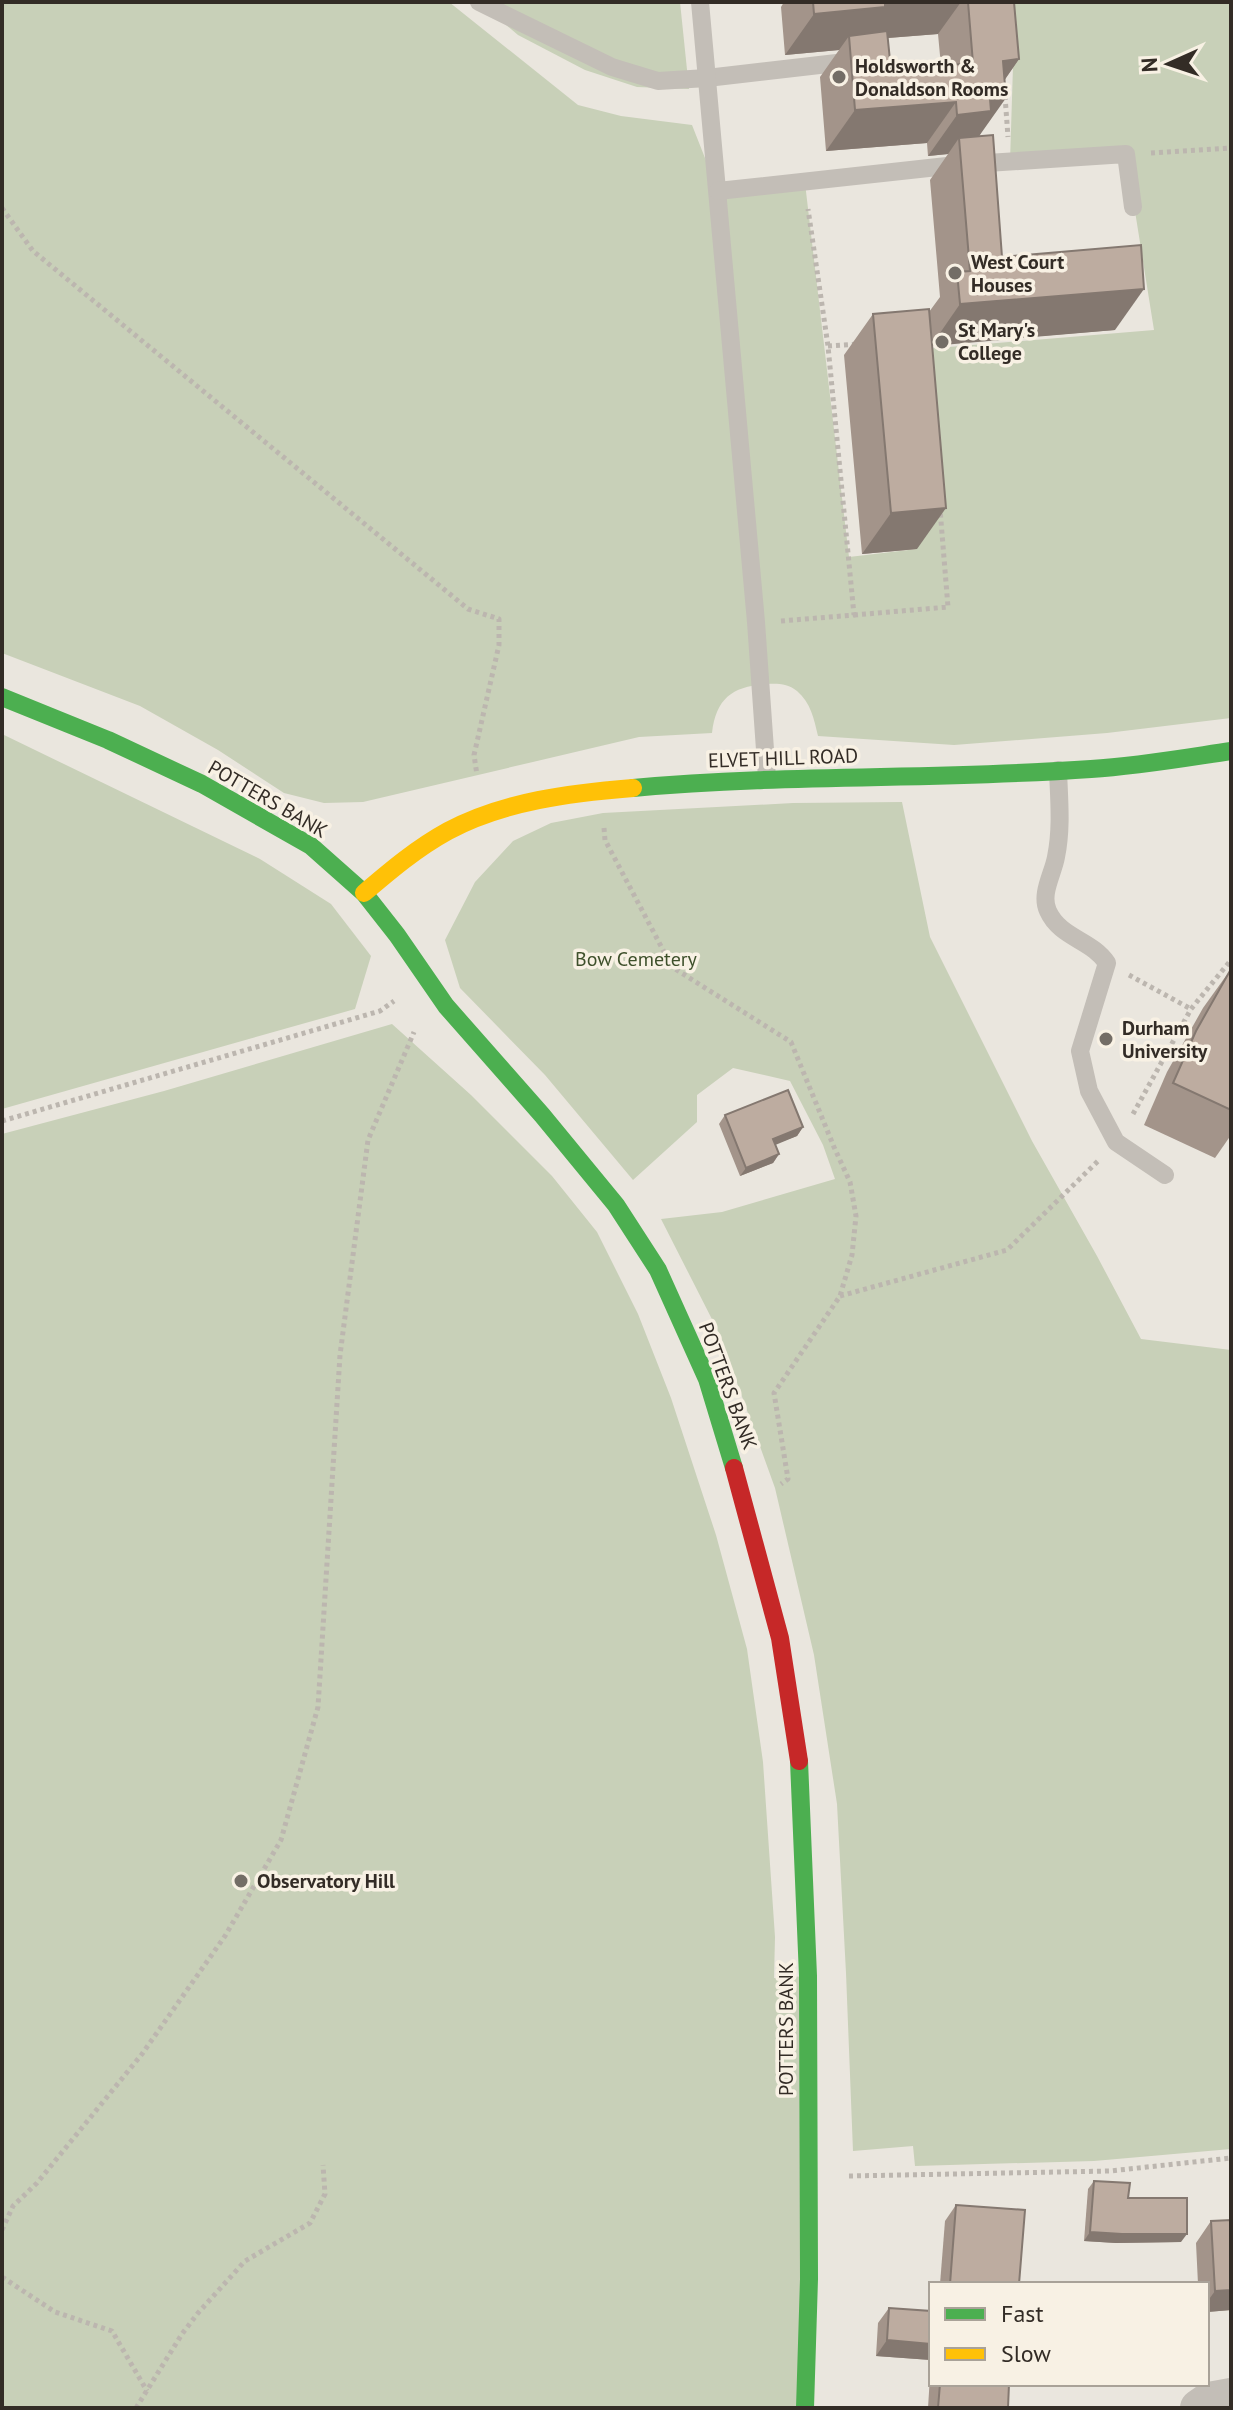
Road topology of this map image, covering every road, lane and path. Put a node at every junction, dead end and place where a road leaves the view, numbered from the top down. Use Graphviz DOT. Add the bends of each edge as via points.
graph roads {
  1 [pos="479,2"];
  2 [pos="700,2"];
  3 [pos="872,59"];
  4 [pos="707,78"];
  5 [pos="1004,87"];
  6 [pos="1231,148"];
  7 [pos="1126,154"];
  8 [pos="1010,162"];
  9 [pos="805,183"];
  10 [pos="718,191"];
  11 [pos="1133,207"];
  12 [pos="2,208"];
  13 [pos="870,343"];
  14 [pos="828,346"];
  15 [pos="939,497"];
  16 [pos="854,615"];
  17 [pos="756,622"];
  18 [pos="2,697"];
  19 [pos="1231,751"];
  20 [pos="1058,770"];
  21 [pos="767,778"];
  22 [pos="601,790"];
  23 [pos="484,815"];
  24 [pos="364,893"];
  25 [pos="1231,960"];
  26 [pos="1107,963"];
  27 [pos="427,980"];
  28 [pos="446,1006"];
  29 [pos="1191,1009"];
  30 [pos="2,1121"];
  31 [pos="1116,1142"];
  32 [pos="1165,1175"];
  33 [pos="840,1296"];
  34 [pos="746,1506"];
  35 [pos="1231,2158"];
  36 [pos="323,2165"];
  37 [pos="809,2176"];
  38 [pos="2,2230"];
  39 [pos="2,2277"];
  40 [pos="147,2391"];
  41 [pos="1231,2397"];
  42 [pos="136,2408"];
  43 [pos="805,2408"];
  44 [pos="1199,2408"];
  1 -- 4 [label="lane" via="612,67 658,81"];
  2 -- 4 [label="lane"];
  3 -- 4 [label="lane"];
  4 -- 10 [label="lane"];
  5 -- 8 [label="path"];
  6 -- 7 [label="path"];
  7 -- 8 [label="lane"];
  7 -- 11 [label="lane"];
  8 -- 9 [label="lane"];
  9 -- 10 [label="lane"];
  9 -- 14 [label="path"];
  10 -- 17 [label="lane"];
  12 -- 23 [label="path" via="33,251 468,609 499,619 499,645 474,755"];
  13 -- 14 [label="path"];
  14 -- 16 [label="path"];
  15 -- 16 [label="path" via="948,607"];
  16 -- 17 [label="path"];
  17 -- 21 [label="lane"];
  18 -- 24 [label="street, POTTERS BANK" via="202,784 311,846"];
  19 -- 20 [label="street, ELVET HILL ROAD"];
  20 -- 21 [label="street, ELVET HILL ROAD"];
  20 -- 26 [label="lane" via="1060,830 1047,909 1059,928 1093,947"];
  21 -- 22 [label="street, ELVET HILL ROAD"];
  22 -- 23 [label="street, ELVET HILL ROAD"];
  22 -- 33 [label="path" via="605,840 672,967 791,1042 850,1182 856,1216"];
  23 -- 24 [label="street, ELVET HILL ROAD" via="442,833"];
  24 -- 27 [label="street, POTTERS BANK"];
  25 -- 29 [label="path"];
  26 -- 29 [label="path"];
  26 -- 31 [label="lane" via="1080,1051 1089,1091"];
  27 -- 28 [label="street, POTTERS BANK"];
  27 -- 30 [label="path" via="380,1011"];
  28 -- 34 [label="street, POTTERS BANK" via="616,1205 658,1270 707,1379"];
  28 -- 38 [label="path" via="412,1034 368,1140 340,1355 318,1707 281,1840 225,1936 142,2054 13,2206"];
  29 -- 31 [label="path"];
  31 -- 32 [label="lane"];
  31 -- 33 [label="path" via="1007,1250"];
  33 -- 34 [label="path" via="774,1393 788,1479"];
  34 -- 37 [label="street, POTTERS BANK" via="780,1638 800,1764"];
  35 -- 37 [label="path" via="1110,2171"];
  36 -- 40 [label="path" via="325,2194 310,2223 245,2261 182,2334"];
  37 -- 43 [label="street, POTTERS BANK"];
  39 -- 40 [label="path" via="55,2312 112,2331"];
  40 -- 42 [label="path"];
  41 -- 44 [label="street"];
}
